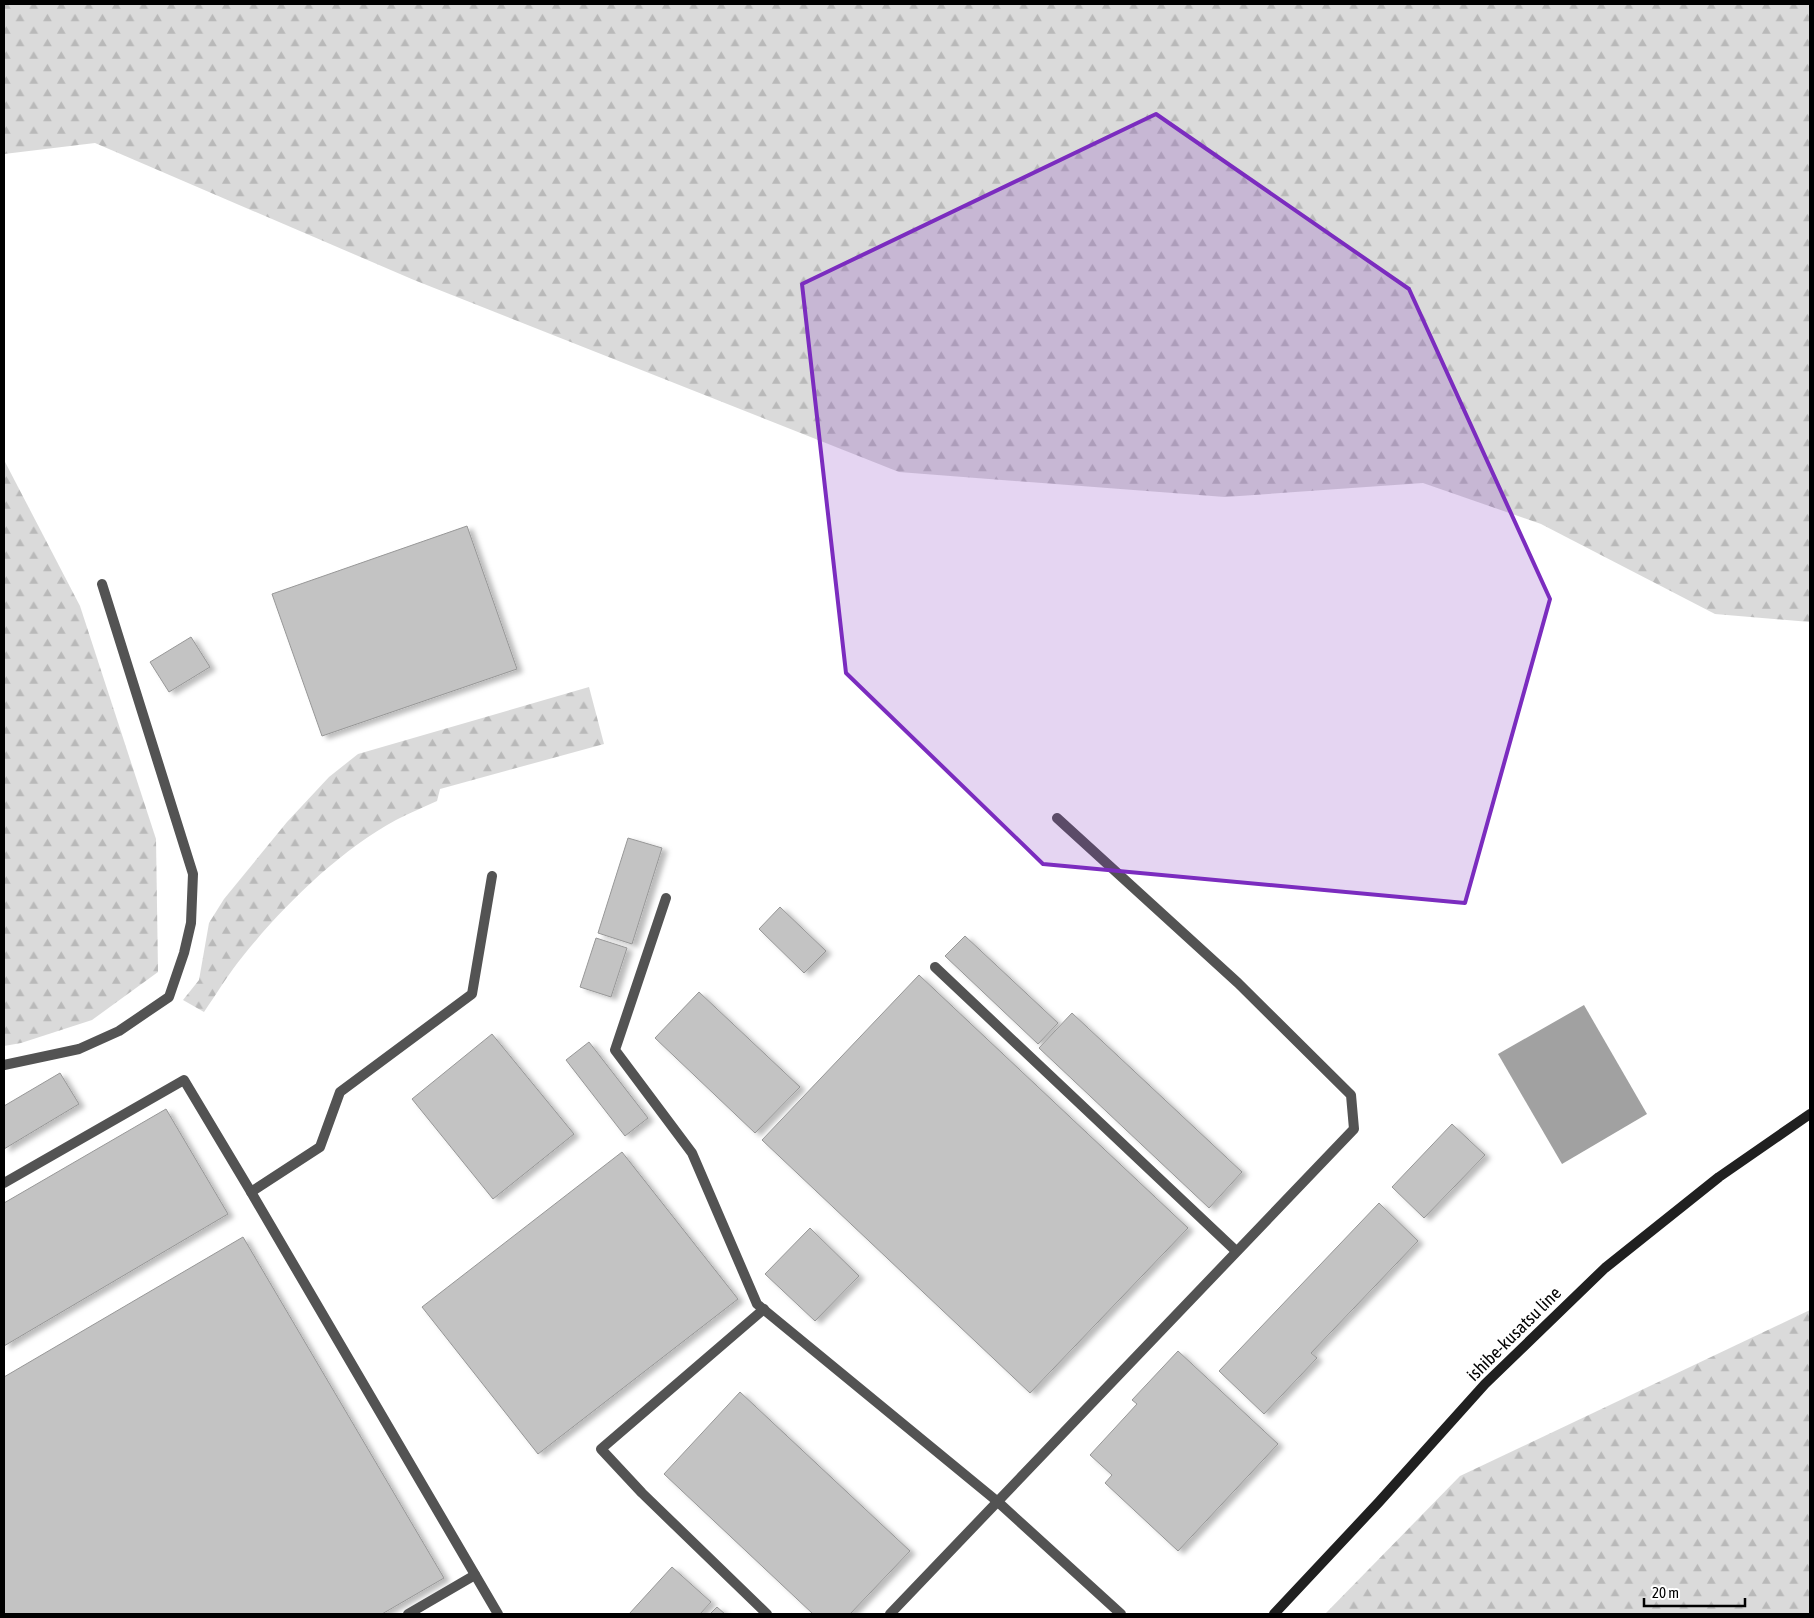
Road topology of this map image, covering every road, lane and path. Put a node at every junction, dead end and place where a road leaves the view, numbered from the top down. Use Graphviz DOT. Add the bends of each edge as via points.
graph roads {
  1 [pos="102,584"];
  2 [pos="1057,818"];
  3 [pos="492,876"];
  4 [pos="666,898"];
  5 [pos="935,967"];
  6 [pos="4,1065"];
  7 [pos="1810,1114"];
  8 [pos="4,1183"];
  9 [pos="251,1192"];
  10 [pos="1236,1252"];
  11 [pos="764,1309"];
  12 [pos="998,1502"];
  13 [pos="475,1575"];
  14 [pos="408,1614"];
  15 [pos="498,1614"];
  16 [pos="767,1614"];
  17 [pos="890,1614"];
  18 [pos="1121,1614"];
  19 [pos="1274,1614"];
  1 -- 6 [label="street" via="192,874 191,923 168,997 120,1031 79,1049"];
  2 -- 10 [label="street" via="1238,983 1352,1095 1354,1128"];
  3 -- 9 [label="street" via="472,994 340,1092 320,1147"];
  4 -- 11 [label="street" via="615,1050 692,1153 757,1304"];
  5 -- 10 [label="street"];
  7 -- 19 [label="main road, ishibe-kusatsu line" via="1719,1177 1605,1268 1485,1384"];
  8 -- 9 [label="street" via="184,1080"];
  9 -- 13 [label="street"];
  10 -- 12 [label="street"];
  11 -- 12 [label="street"];
  11 -- 16 [label="street" via="601,1449"];
  12 -- 17 [label="street"];
  12 -- 18 [label="street"];
  13 -- 14 [label="street"];
  13 -- 15 [label="street"];
}
